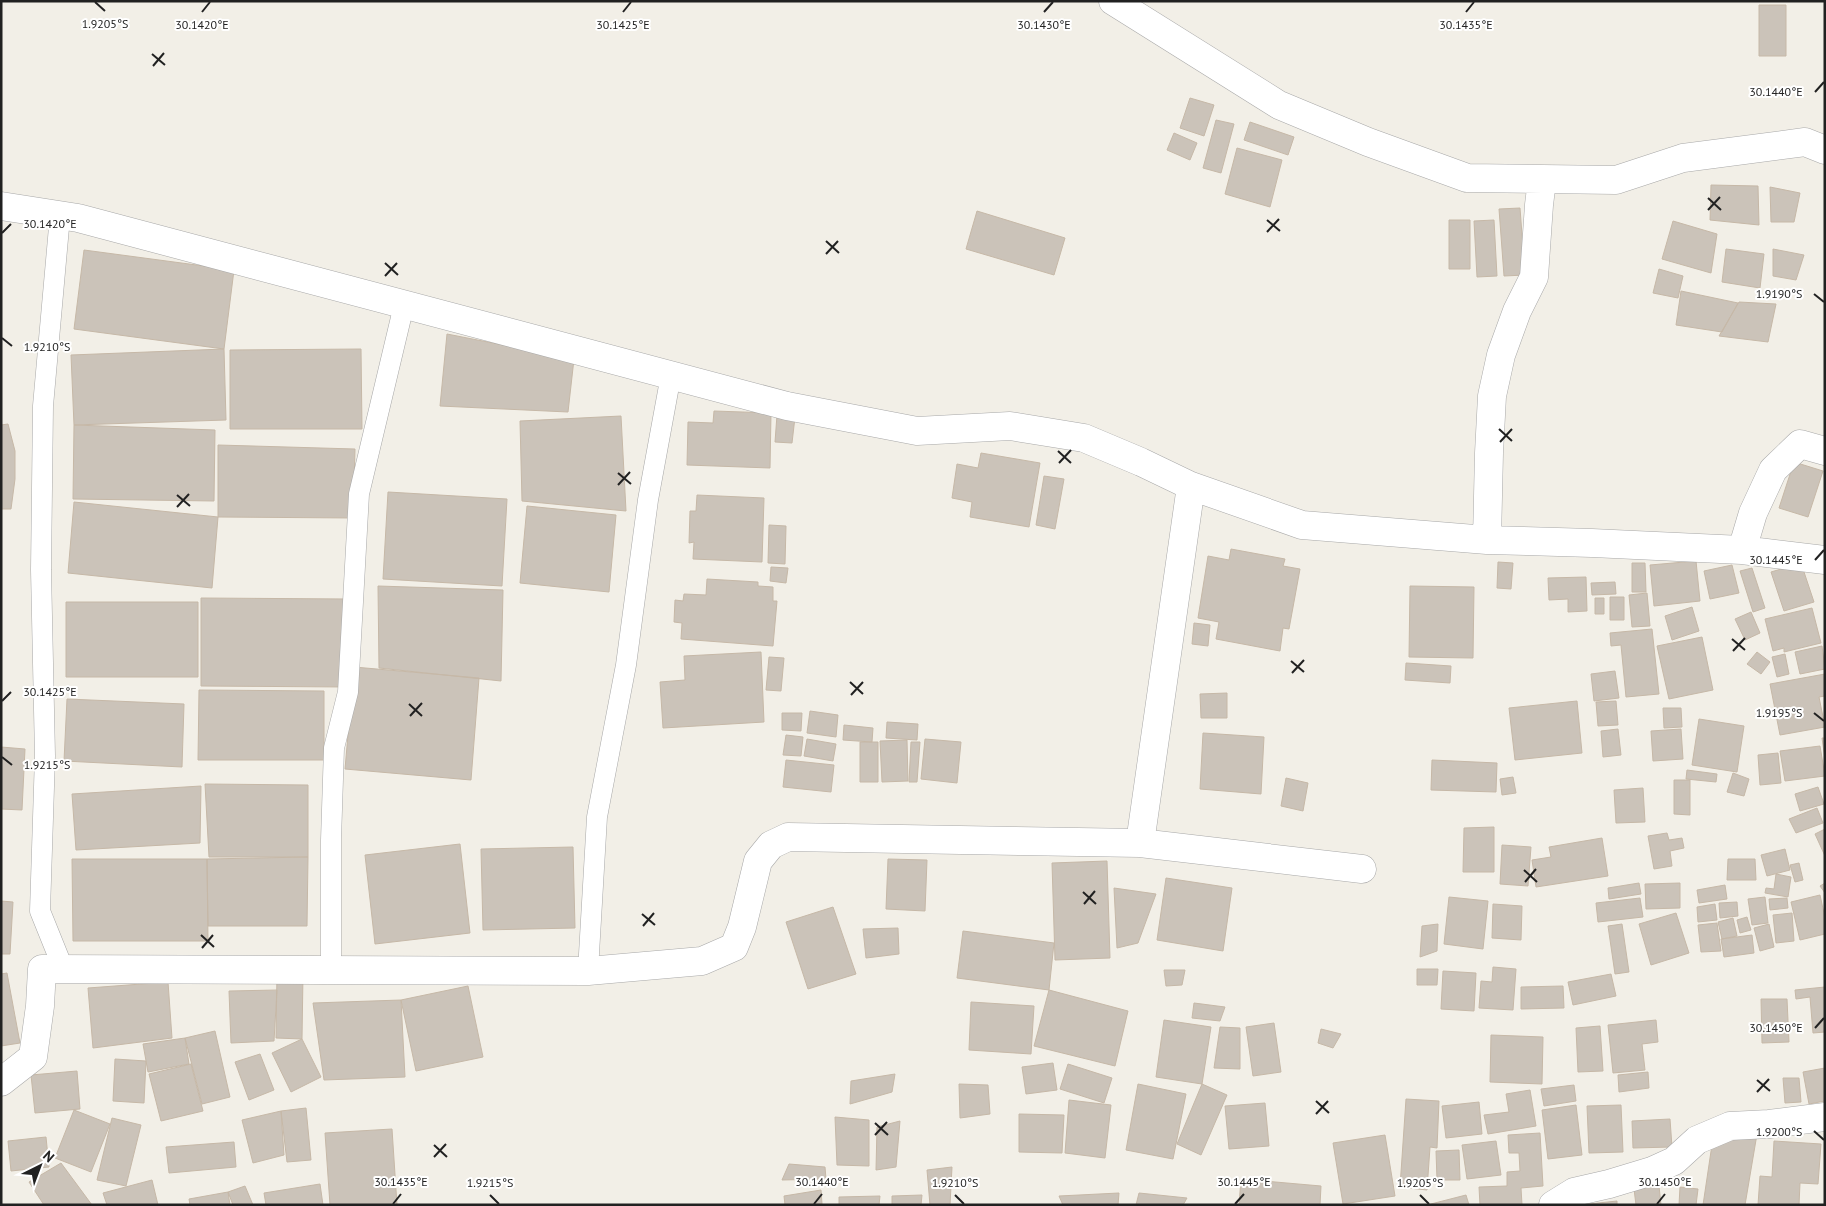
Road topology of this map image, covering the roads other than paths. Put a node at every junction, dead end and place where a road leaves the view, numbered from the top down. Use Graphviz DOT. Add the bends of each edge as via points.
graph roads {
  1 [pos="1113,1"];
  2 [pos="1825,150"];
  3 [pos="1542,180"];
  4 [pos="1,206"];
  5 [pos="60,216"];
  6 [pos="404,305"];
  7 [pos="671,376"];
  8 [pos="1825,451"];
  9 [pos="1191,486"];
  10 [pos="1487,540"];
  11 [pos="1742,550"];
  12 [pos="1825,560"];
  13 [pos="1140,844"];
  14 [pos="1362,869"];
  15 [pos="63,968"];
  16 [pos="331,970"];
  17 [pos="588,972"];
  18 [pos="1,1082"];
  19 [pos="1825,1117"];
  20 [pos="1553,1205"];
  1 -- 3 [label="street" via="1279,105 1466,178"];
  2 -- 3 [label="street" via="1804,142 1683,158 1616,180"];
  3 -- 10 [label="street" via="1534,277 1517,311 1492,396"];
  4 -- 5 [label="street"];
  5 -- 6 [label="street" via="78,218"];
  5 -- 15 [label="lane" via="43,406 40,570 45,756 40,911"];
  6 -- 7 [label="street"];
  6 -- 16 [label="lane" via="359,494 348,692 334,748"];
  7 -- 9 [label="street" via="787,406 917,431 1010,426 1084,438"];
  7 -- 17 [label="lane" via="648,500 626,665 597,817"];
  8 -- 11 [label="street" via="1800,444 1773,470"];
  9 -- 10 [label="street" via="1302,525"];
  9 -- 13 [label="street"];
  10 -- 11 [label="street"];
  11 -- 12 [label="street"];
  13 -- 14 [label="street"];
  13 -- 17 [label="street" via="788,837 771,845 758,861 734,947 702,961"];
  15 -- 16 [label="street"];
  15 -- 18 [label="street" via="42,969 33,1057"];
  16 -- 17 [label="street"];
  19 -- 20 [label="street" via="1730,1126 1697,1140 1674,1162 1574,1192"];
}
